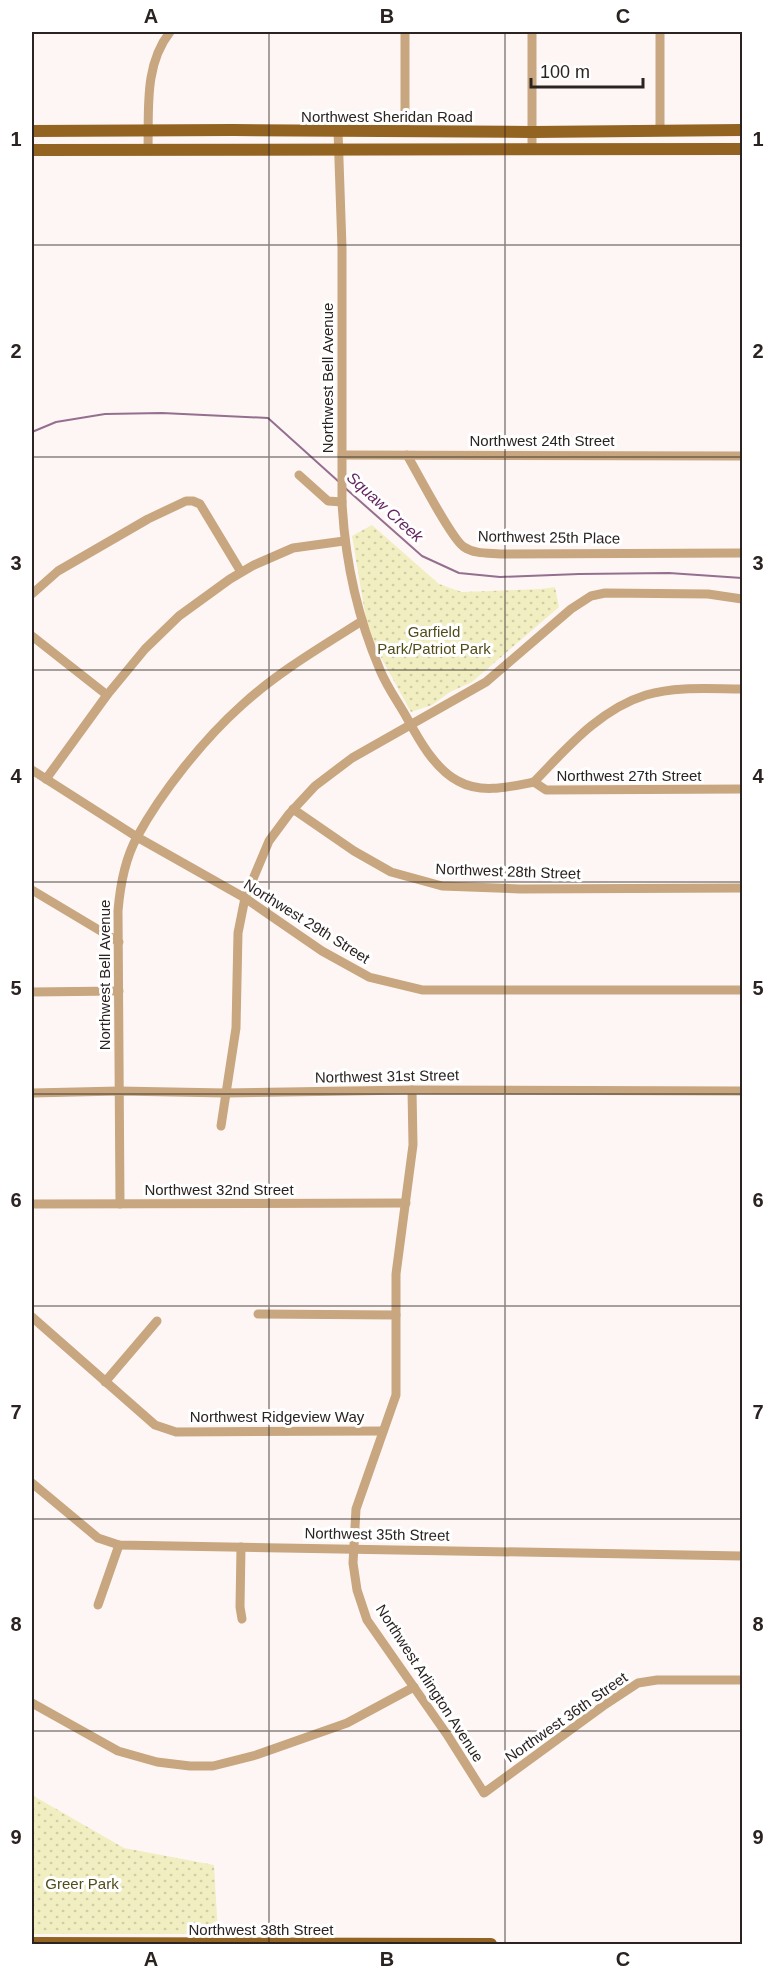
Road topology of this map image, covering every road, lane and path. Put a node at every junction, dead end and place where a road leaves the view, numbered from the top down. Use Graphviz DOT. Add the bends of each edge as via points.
graph roads {
  1 [pos="170,32"];
  2 [pos="405,32"];
  3 [pos="532,32"];
  4 [pos="660,32"];
  5 [pos="32,130"];
  6 [pos="148,130"];
  7 [pos="742,130"];
  8 [pos="338,131"];
  9 [pos="660,131"];
  10 [pos="405,132"];
  11 [pos="531,132"];
  12 [pos="147,149"];
  13 [pos="339,149"];
  14 [pos="531,149"];
  15 [pos="742,149"];
  16 [pos="32,150"];
  17 [pos="342,455"];
  18 [pos="407,455"];
  19 [pos="742,456"];
  20 [pos="299,475"];
  21 [pos="342,499"];
  22 [pos="344,541"];
  23 [pos="742,553"];
  24 [pos="241,572"];
  25 [pos="32,594"];
  26 [pos="742,599"];
  27 [pos="362,621"];
  28 [pos="32,636"];
  29 [pos="742,688"];
  30 [pos="107,695"];
  31 [pos="411,726"];
  32 [pos="32,770"];
  33 [pos="46,779"];
  34 [pos="534,782"];
  35 [pos="742,789"];
  36 [pos="293,809"];
  37 [pos="137,837"];
  38 [pos="742,888"];
  39 [pos="32,891"];
  40 [pos="245,898"];
  41 [pos="119,942"];
  42 [pos="742,990"];
  43 [pos="119,991"];
  44 [pos="32,992"];
  45 [pos="412,1090"];
  46 [pos="119,1091"];
  47 [pos="742,1091"];
  48 [pos="32,1093"];
  49 [pos="226,1093"];
  50 [pos="220,1126"];
  51 [pos="406,1203"];
  52 [pos="32,1204"];
  53 [pos="120,1204"];
  54 [pos="258,1314"];
  55 [pos="396,1315"];
  56 [pos="32,1317"];
  57 [pos="157,1321"];
  58 [pos="105,1382"];
  59 [pos="383,1431"];
  60 [pos="32,1483"];
  61 [pos="119,1545"];
  62 [pos="241,1547"];
  63 [pos="354,1549"];
  64 [pos="742,1556"];
  65 [pos="98,1605"];
  66 [pos="242,1619"];
  67 [pos="742,1680"];
  68 [pos="414,1687"];
  69 [pos="32,1703"];
  70 [pos="484,1793"];
  71 [pos="32,1943"];
  72 [pos="115,1944"];
  73 [pos="216,1944"];
  74 [pos="319,1944"];
  75 [pos="421,1944"];
  76 [pos="491,1944"];
  1 -- 6 [label="street" via="155,56 150,78"];
  2 -- 10 [label="street"];
  3 -- 11 [label="street"];
  4 -- 9 [label="street"];
  5 -- 6 [label="main road, Northwest Sheridan Road"];
  6 -- 8 [label="main road, Northwest Sheridan Road"];
  6 -- 12 [label="street"];
  7 -- 9 [label="main road, Northwest Sheridan Road"];
  8 -- 10 [label="main road, Northwest Sheridan Road"];
  8 -- 13 [label="street, Northwest Bell Avenue"];
  9 -- 11 [label="main road, Northwest Sheridan Road"];
  10 -- 11 [label="main road, Northwest Sheridan Road"];
  11 -- 14 [label="street"];
  12 -- 13 [label="main road"];
  12 -- 16 [label="main road"];
  13 -- 14 [label="main road"];
  13 -- 17 [label="street, Northwest Bell Avenue"];
  14 -- 15 [label="main road"];
  17 -- 18 [label="street, Northwest 24th Street"];
  17 -- 21 [label="street, Northwest Bell Avenue"];
  18 -- 19 [label="street, Northwest 24th Street"];
  18 -- 23 [label="street, Northwest 25th Place" via="451,532 461,546 472,551"];
  20 -- 21 [label="street" via="328,501"];
  21 -- 22 [label="street, Northwest Bell Avenue"];
  22 -- 24 [label="street" via="293,548"];
  22 -- 27 [label="street, Northwest Bell Avenue"];
  24 -- 25 [label="street" via="200,504 186,501 58,571"];
  24 -- 30 [label="street" via="179,616"];
  26 -- 31 [label="street" via="708,594 591,596 486,682"];
  27 -- 31 [label="street, Northwest 27th Street" via="381,672"];
  27 -- 37 [label="street, Northwest Bell Avenue" via="295,664 243,704 206,741"];
  28 -- 30 [label="street"];
  29 -- 34 [label="street" via="682,689 647,695 617,707 577,738"];
  30 -- 33 [label="street"];
  31 -- 34 [label="street, Northwest 27th Street" via="432,759 457,781 477,788"];
  31 -- 36 [label="street" via="352,758 315,786"];
  32 -- 33 [label="street, Northwest 29th Street"];
  33 -- 37 [label="street, Northwest 29th Street"];
  34 -- 35 [label="street, Northwest 27th Street" via="546,790"];
  36 -- 38 [label="street, Northwest 28th Street" via="391,872 442,886"];
  36 -- 40 [label="street" via="269,841"];
  37 -- 40 [label="street, Northwest 29th Street"];
  37 -- 41 [label="street, Northwest Bell Avenue" via="120,889"];
  39 -- 41 [label="street"];
  40 -- 42 [label="street, Northwest 29th Street" via="322,951 369,977 401,986 423,990"];
  40 -- 49 [label="street" via="238,933 237,1028"];
  41 -- 43 [label="street, Northwest Bell Avenue"];
  43 -- 44 [label="street"];
  43 -- 46 [label="street, Northwest Bell Avenue"];
  45 -- 47 [label="street, Northwest 31st Street"];
  45 -- 49 [label="street, Northwest 31st Street"];
  45 -- 51 [label="street, Northwest Arlington Avenue" via="413,1145"];
  46 -- 48 [label="street, Northwest 31st Street"];
  46 -- 49 [label="street, Northwest 31st Street"];
  46 -- 53 [label="street, Northwest Bell Avenue"];
  49 -- 50 [label="street"];
  51 -- 53 [label="street, Northwest 32nd Street"];
  51 -- 55 [label="street, Northwest Arlington Avenue" via="396,1274"];
  52 -- 53 [label="street, Northwest 32nd Street"];
  54 -- 55 [label="street"];
  55 -- 59 [label="street, Northwest Arlington Avenue" via="396,1395"];
  56 -- 58 [label="street, Northwest Ridgeview Way"];
  57 -- 58 [label="street"];
  58 -- 59 [label="street, Northwest Ridgeview Way" via="155,1425 176,1432"];
  59 -- 63 [label="street, Northwest Arlington Avenue" via="356,1509"];
  60 -- 61 [label="street, Northwest 35th Street" via="98,1538"];
  61 -- 62 [label="street, Northwest 35th Street"];
  61 -- 65 [label="street"];
  62 -- 63 [label="street, Northwest 35th Street"];
  62 -- 66 [label="street"];
  63 -- 64 [label="street, Northwest 35th Street"];
  63 -- 68 [label="street, Northwest Arlington Avenue" via="357,1590 367,1620"];
  67 -- 70 [label="street, Northwest 36th Street" via="638,1683"];
  68 -- 69 [label="street" via="347,1723 213,1766 157,1762 118,1751"];
  68 -- 70 [label="street, Northwest Arlington Avenue"];
  71 -- 72 [label="main road, Northwest 38th Street"];
  72 -- 73 [label="main road, Northwest 38th Street"];
  73 -- 74 [label="main road, Northwest 38th Street"];
  74 -- 75 [label="main road, Northwest 38th Street"];
  75 -- 76 [label="main road, Northwest 38th Street"];
}
